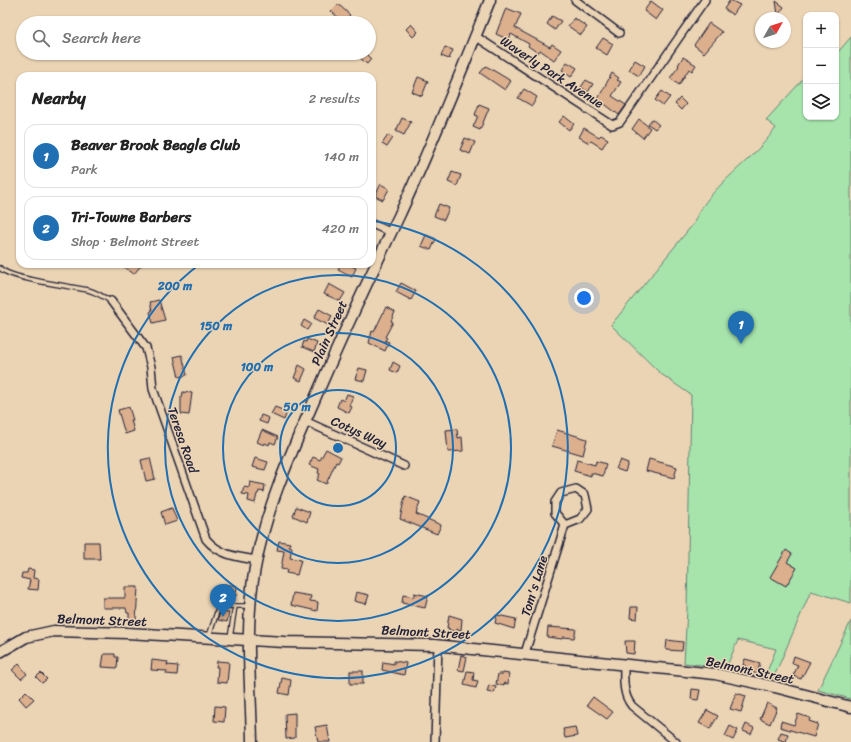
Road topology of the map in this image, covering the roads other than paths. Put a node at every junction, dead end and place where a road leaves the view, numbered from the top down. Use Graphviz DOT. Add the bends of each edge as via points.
graph roads {
  1 [pos="490,0"];
  2 [pos="575,0"];
  3 [pos="705,0"];
  4 [pos="618,33"];
  5 [pos="476,36"];
  6 [pos="376,226"];
  7 [pos="390,232"];
  8 [pos="376,262"];
  9 [pos="0,268"];
  10 [pos="373,268"];
  11 [pos="110,301"];
  12 [pos="305,421"];
  13 [pos="404,466"];
  14 [pos="565,525"];
  15 [pos="257,560"];
  16 [pos="234,606"];
  17 [pos="251,606"];
  18 [pos="209,637"];
  19 [pos="230,638"];
  20 [pos="249,639"];
  21 [pos="438,645"];
  22 [pos="0,652"];
  23 [pos="525,653"];
  24 [pos="624,664"];
  25 [pos="851,707"];
  26 [pos="252,742"];
  27 [pos="435,742"];
  28 [pos="676,742"];
  1 -- 5 [label="main road, Plain Street"];
  2 -- 4 [label="street"];
  3 -- 5 [label="street, Waverly Park Avenue" via="620,122 612,125"];
  5 -- 7 [label="main road, Plain Street" via="423,162"];
  6 -- 7 [label="street"];
  7 -- 8 [label="main road, Plain Street"];
  9 -- 11 [label="lane" via="4,272 18,276 90,290"];
  10 -- 12 [label="main road, Plain Street"];
  11 -- 15 [label="street, Teresa Road" via="146,348 153,390 206,539 214,549"];
  12 -- 13 [label="street, Cotys Way"];
  12 -- 15 [label="main road, Plain Street" via="276,492"];
  14 -- 14 [label="street" via="555,513 555,502 564,492 579,490 587,499 588,509 580,519"];
  14 -- 23 [label="street, Tom's Lane"];
  15 -- 17 [label="main road, Plain Street"];
  16 -- 17 [label="lane"];
  16 -- 18 [label="lane" via="219,606"];
  16 -- 19 [label="lane"];
  17 -- 20 [label="main road, Plain Street"];
  18 -- 19 [label="main road, Belmont Street"];
  18 -- 22 [label="main road, Belmont Street" via="54,631 26,637"];
  19 -- 20 [label="main road, Belmont Street"];
  20 -- 21 [label="main road, Belmont Street"];
  20 -- 26 [label="main road, Plain Street"];
  21 -- 23 [label="main road, Belmont Street"];
  21 -- 27 [label="street"];
  23 -- 24 [label="main road, Belmont Street"];
  24 -- 25 [label="main road, Belmont Street" via="728,677"];
  24 -- 28 [label="street" via="624,684 628,701"];
}
